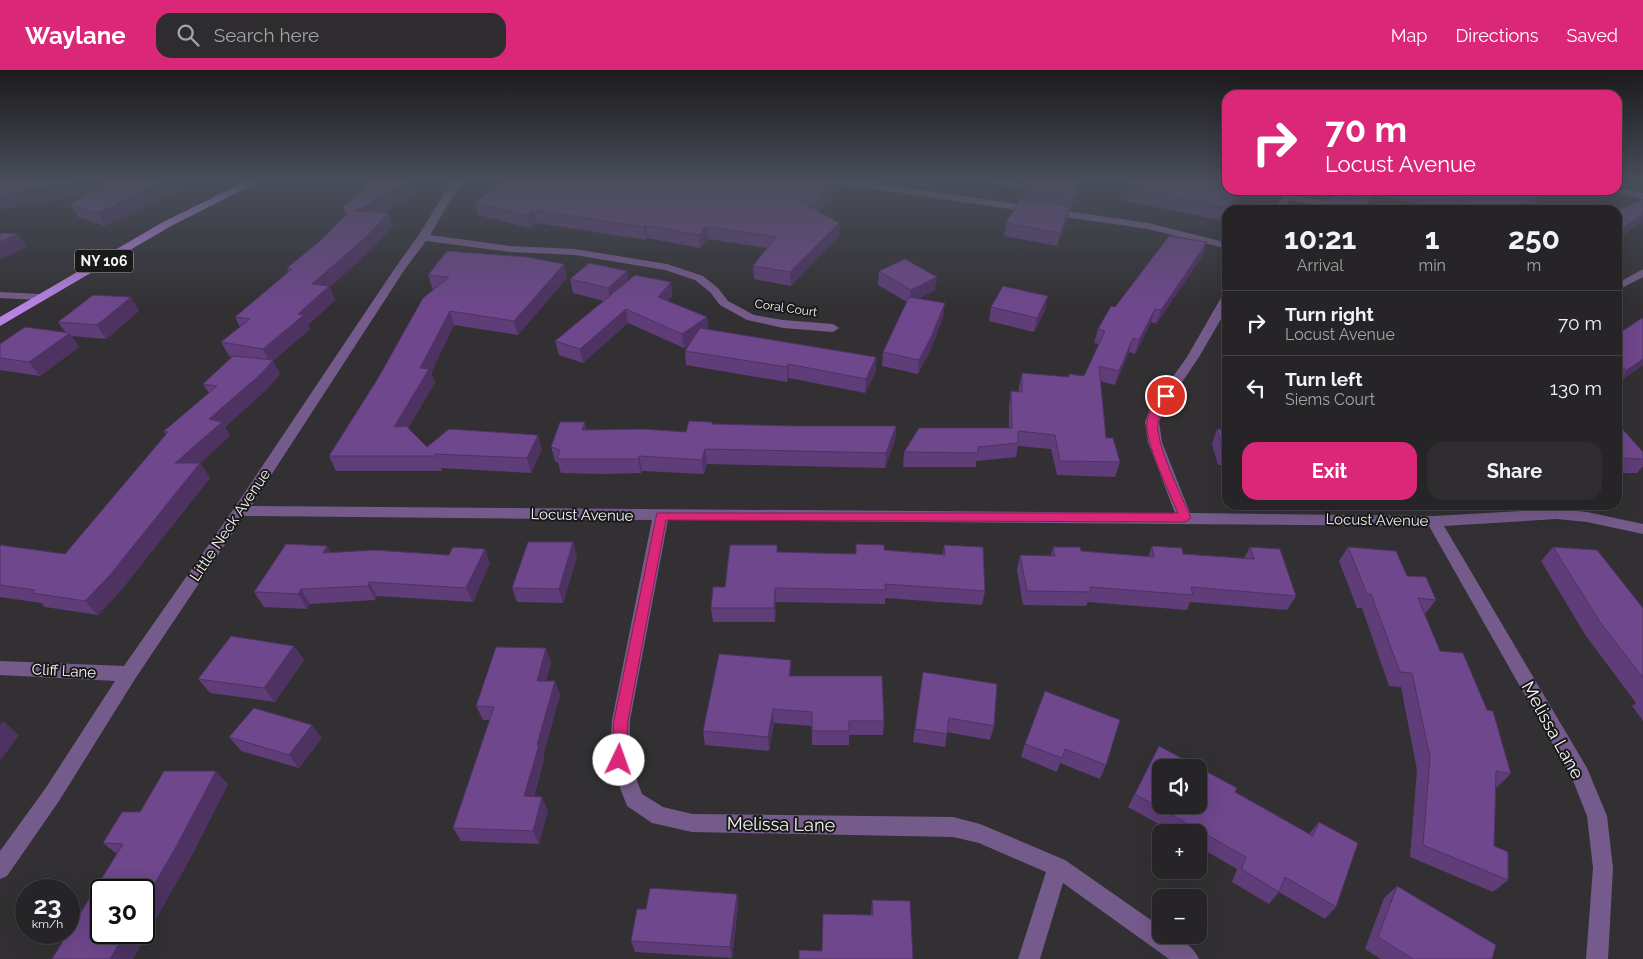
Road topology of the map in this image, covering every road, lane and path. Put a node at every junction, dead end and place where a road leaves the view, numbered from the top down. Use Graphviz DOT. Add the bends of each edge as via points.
graph roads {
  1 [pos="170,222"];
  2 [pos="432,222"];
  3 [pos="1126,222"];
  4 [pos="423,236"];
  5 [pos="1222,244"];
  6 [pos="1643,272"];
  7 [pos="1622,285"];
  8 [pos="0,295"];
  9 [pos="40,297"];
  10 [pos="1222,306"];
  11 [pos="0,322"];
  12 [pos="833,328"];
  13 [pos="1554,510"];
  14 [pos="240,511"];
  15 [pos="661,516"];
  16 [pos="1185,518"];
  17 [pos="1434,521"];
  18 [pos="1643,529"];
  19 [pos="0,668"];
  20 [pos="129,674"];
  21 [pos="1058,867"];
  22 [pos="0,869"];
  23 [pos="1029,959"];
  24 [pos="1188,959"];
  25 [pos="1596,959"];
  1 -- 9 [label="main road, NY 106"];
  2 -- 4 [label="street, Little Neck Avenue"];
  3 -- 5 [label="street"];
  4 -- 12 [label="street, Coral Court" via="510,249 576,252 668,267 699,278 724,303 751,318"];
  4 -- 14 [label="street, Little Neck Avenue"];
  6 -- 7 [label="street"];
  8 -- 9 [label="street"];
  9 -- 11 [label="main road, NY 106"];
  10 -- 16 [label="street" via="1152,422 1155,442"];
  13 -- 17 [label="street, Locust Avenue"];
  13 -- 18 [label="street, Locust Avenue"];
  14 -- 15 [label="street, Locust Avenue"];
  14 -- 20 [label="street, Little Neck Avenue"];
  15 -- 16 [label="street, Locust Avenue"];
  15 -- 21 [label="street, Melissa Lane" via="621,720 619,760 634,800 659,816 692,823 953,827 980,834"];
  16 -- 17 [label="street, Locust Avenue"];
  17 -- 25 [label="street, Melissa Lane" via="1580,774 1597,816 1603,868"];
  19 -- 20 [label="street, Cliff Lane"];
  20 -- 22 [label="street, Little Neck Avenue" via="62,780"];
  21 -- 23 [label="street"];
  21 -- 24 [label="street, Melissa Lane"];
}
